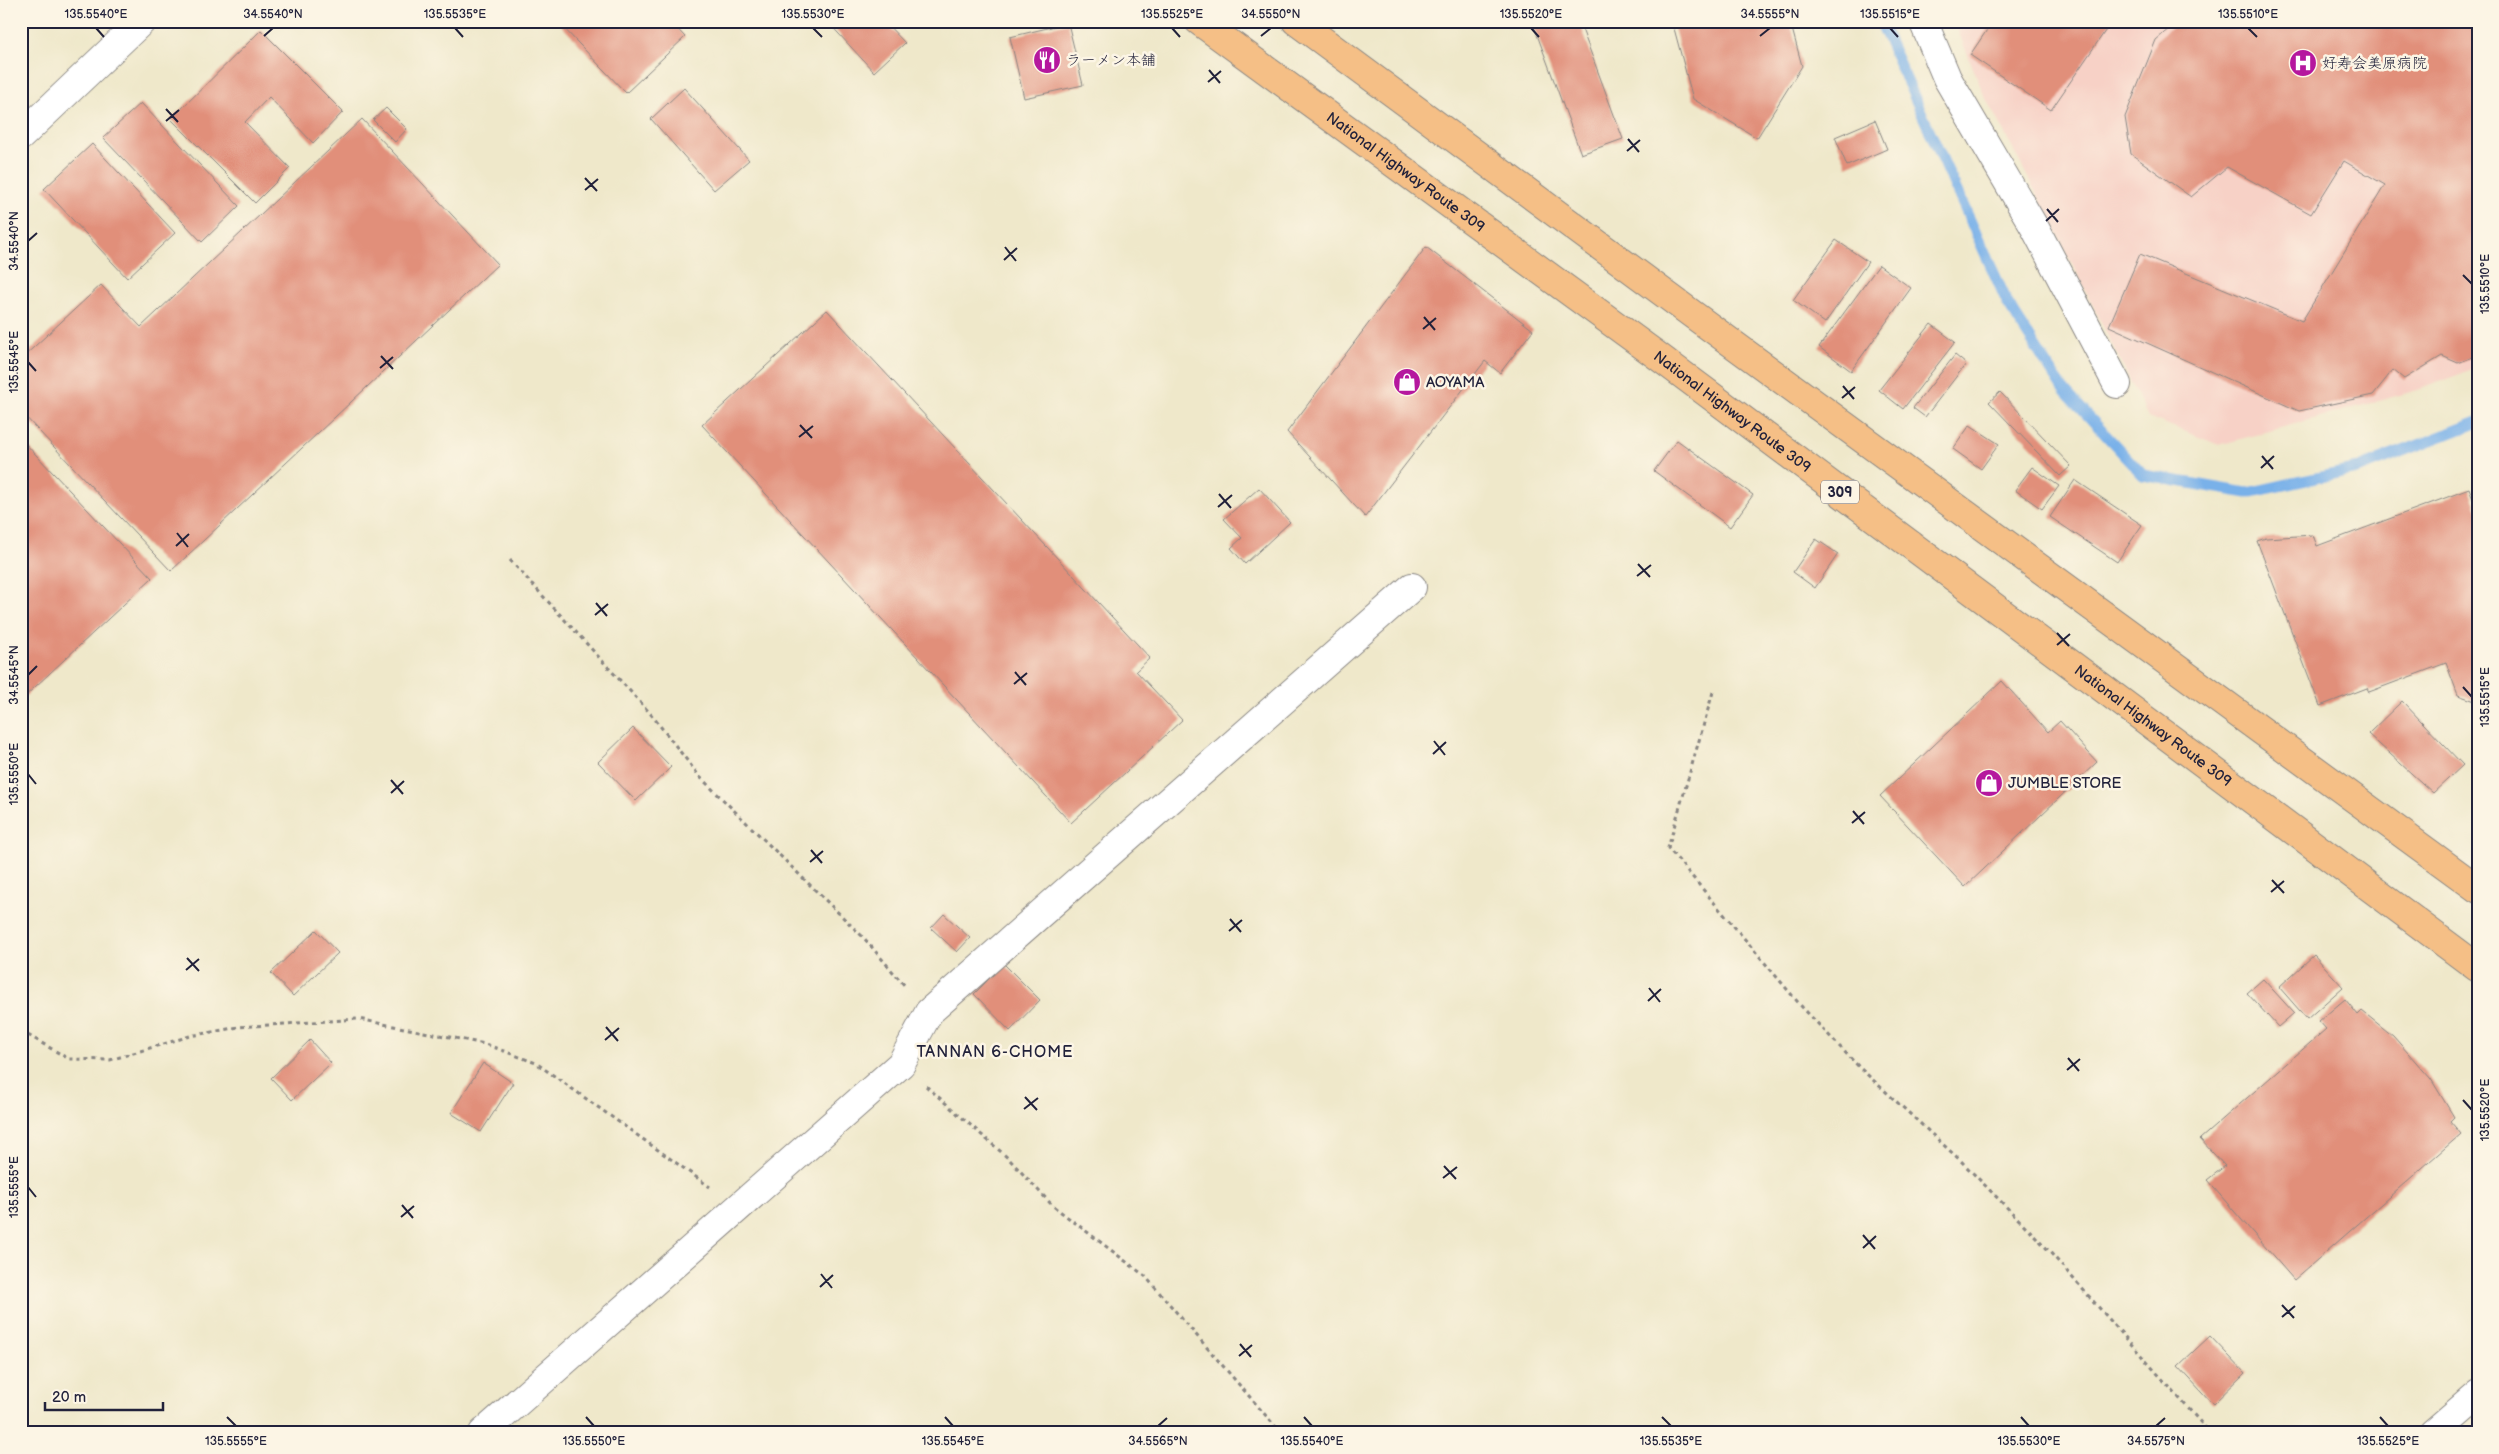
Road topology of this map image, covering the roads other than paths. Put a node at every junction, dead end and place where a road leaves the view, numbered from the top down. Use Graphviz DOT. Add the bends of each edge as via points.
graph roads {
  1 [pos="142,21"];
  2 [pos="1199,21"];
  3 [pos="1296,21"];
  4 [pos="1923,21"];
  5 [pos="21,136"];
  6 [pos="2117,384"];
  7 [pos="1412,586"];
  8 [pos="2478,889"];
  9 [pos="2478,968"];
  10 [pos="2478,1394"];
  11 [pos="483,1433"];
  12 [pos="2432,1433"];
  1 -- 5 [label="street"];
  2 -- 9 [label="highway, National Highway Route 309 / 309" via="1655,354"];
  3 -- 8 [label="highway"];
  4 -- 6 [label="street" via="1947,78 2036,230"];
  7 -- 11 [label="street" via="929,1012 901,1064"];
  10 -- 12 [label="street"];
}
